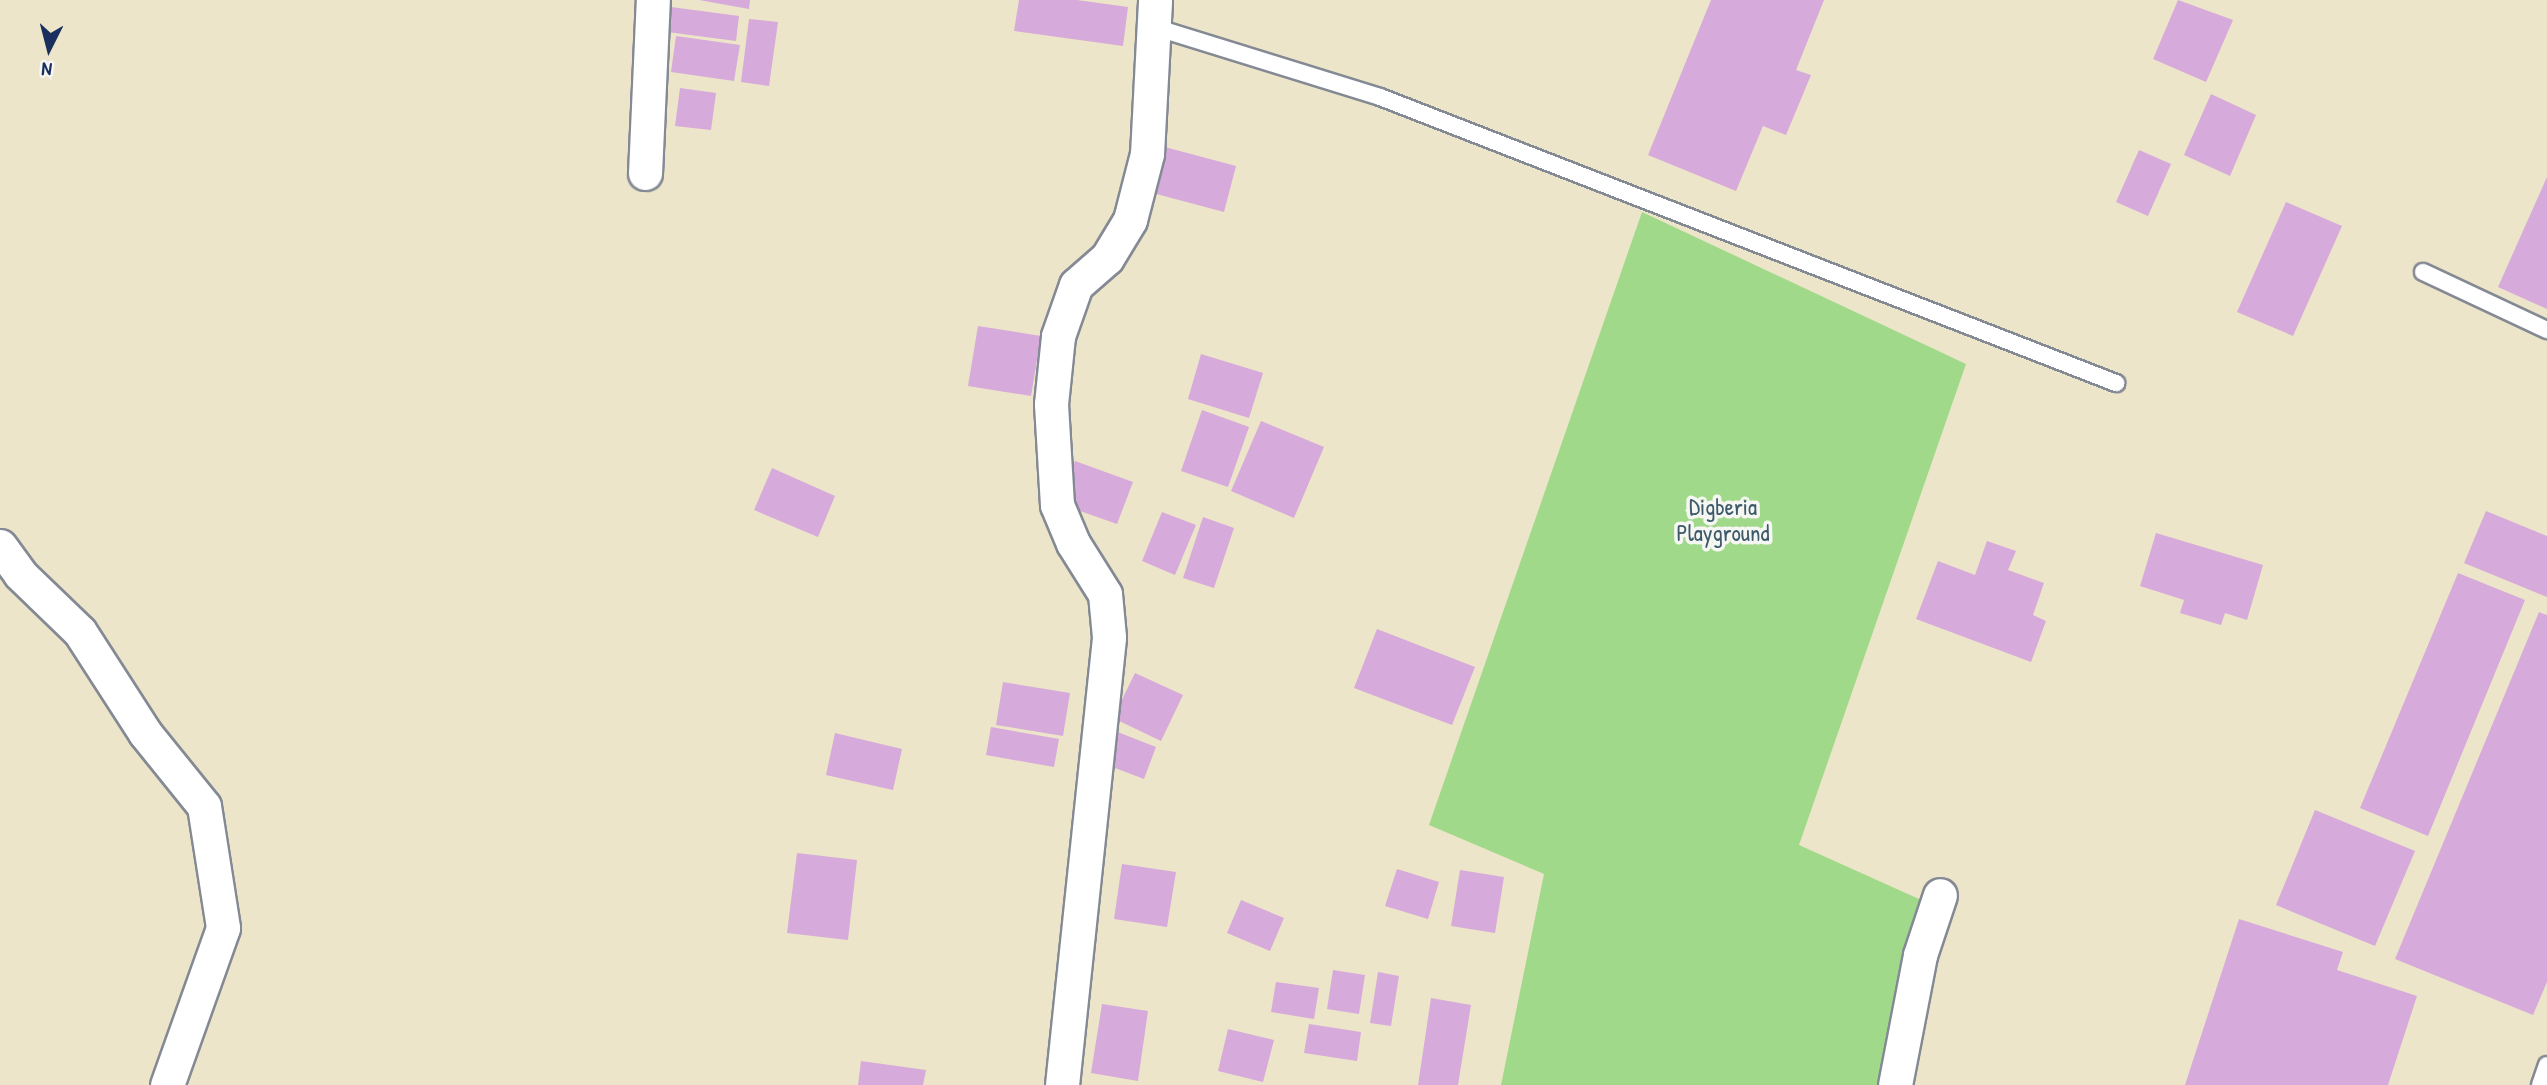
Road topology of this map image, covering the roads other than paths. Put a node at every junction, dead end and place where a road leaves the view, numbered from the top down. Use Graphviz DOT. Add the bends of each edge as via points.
graph roads {
  1 [pos="653,0"];
  2 [pos="1153,13"];
  3 [pos="645,173"];
  4 [pos="2423,272"];
  5 [pos="2547,330"];
  6 [pos="2116,383"];
  7 [pos="0,546"];
  8 [pos="1940,895"];
  9 [pos="2547,1065"];
  10 [pos="167,1085"];
  11 [pos="1062,1085"];
  12 [pos="1895,1085"];
  13 [pos="2540,1085"];
  1 -- 3 [label="street"];
  2 -- 6 [label="lane"];
  2 -- 11 [label="street" via="1153,99 1147,154 1130,220 1107,258 1076,285 1058,336 1051,404 1057,505 1073,543 1105,594 1110,637"];
  4 -- 5 [label="lane"];
  7 -- 10 [label="street" via="20,574 80,632 145,733 204,806 222,928"];
  8 -- 12 [label="street" via="1920,955"];
  9 -- 13 [label="lane"];
}
